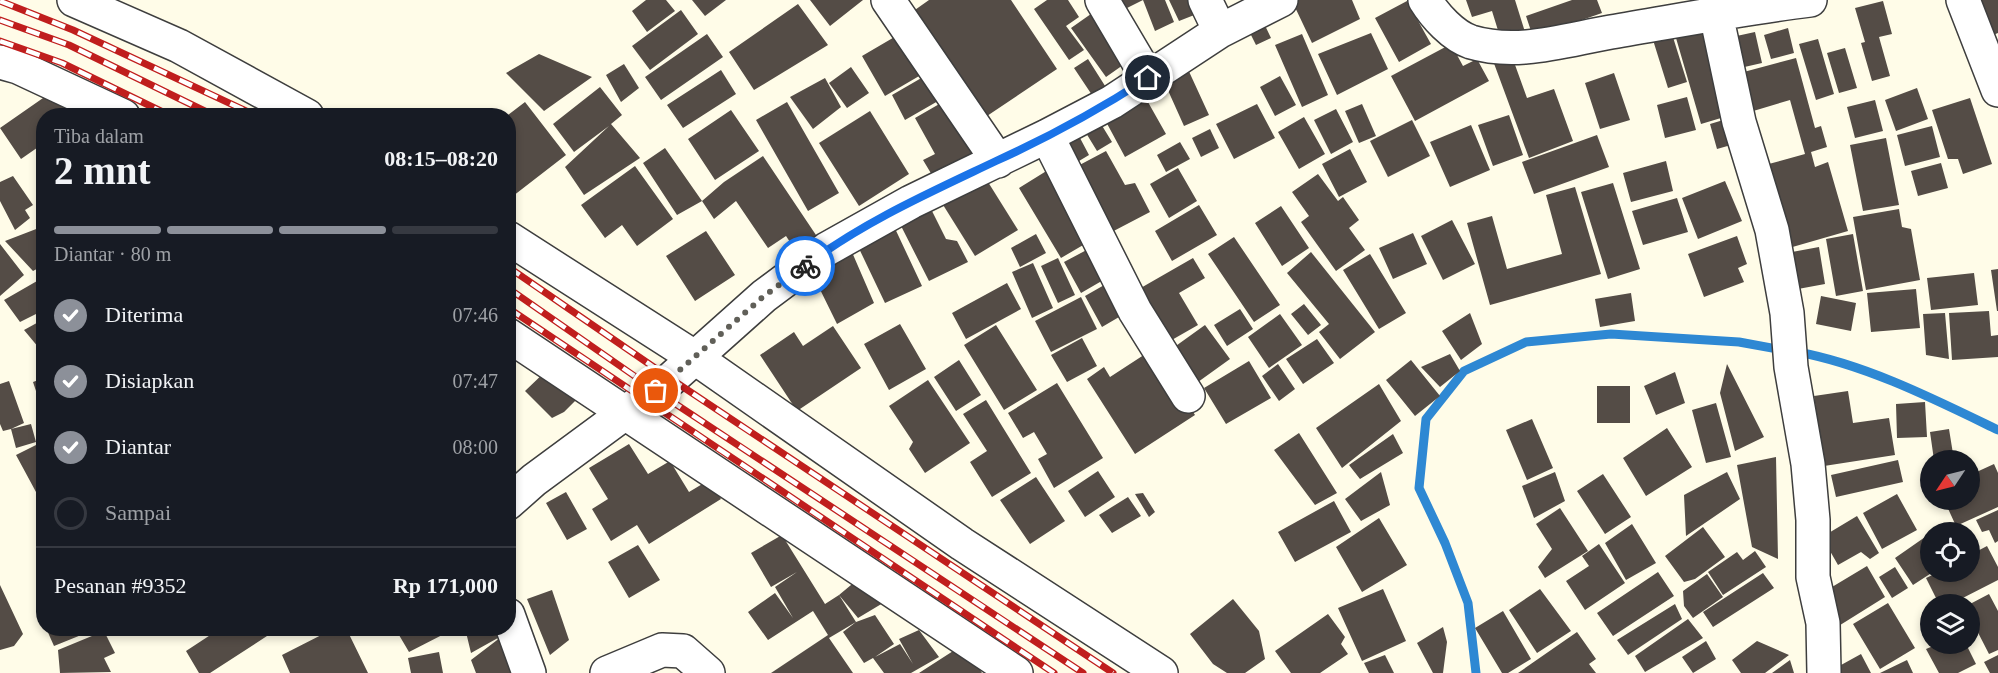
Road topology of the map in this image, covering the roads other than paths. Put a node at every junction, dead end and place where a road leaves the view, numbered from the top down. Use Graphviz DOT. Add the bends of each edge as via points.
graph roads {
  1 [pos="74,0"];
  2 [pos="888,0"];
  3 [pos="1102,0"];
  4 [pos="1205,0"];
  5 [pos="1281,0"];
  6 [pos="1425,0"];
  7 [pos="1810,0"];
  8 [pos="1963,0"];
  9 [pos="1716,14"];
  10 [pos="1221,31"];
  11 [pos="0,62"];
  12 [pos="1148,78"];
  13 [pos="1998,90"];
  14 [pos="106,108"];
  15 [pos="292,108"];
  16 [pos="1047,136"];
  17 [pos="998,161"];
  18 [pos="516,243"];
  19 [pos="516,340"];
  20 [pos="694,357"];
  21 [pos="1188,396"];
  22 [pos="626,411"];
  23 [pos="516,496"];
  24 [pos="516,636"];
  25 [pos="529,673"];
  26 [pos="607,673"];
  27 [pos="708,673"];
  28 [pos="1016,673"];
  29 [pos="1161,673"];
  30 [pos="1824,673"];
  1 -- 15 [label="street" via="179,46"];
  2 -- 17 [label="street"];
  3 -- 12 [label="street"];
  4 -- 10 [label="street"];
  5 -- 10 [label="street"];
  6 -- 9 [label="street" via="1448,28 1469,42 1492,47 1541,47"];
  7 -- 9 [label="street"];
  8 -- 13 [label="street"];
  9 -- 30 [label="street" via="1739,122 1773,230 1787,313 1791,367 1808,464"];
  10 -- 12 [label="street"];
  11 -- 14 [label="street"];
  12 -- 16 [label="street"];
  16 -- 17 [label="street"];
  16 -- 21 [label="street" via="1135,311"];
  17 -- 20 [label="street" via="911,202 827,249 764,296"];
  18 -- 20 [label="street"];
  19 -- 22 [label="street"];
  20 -- 22 [label="street"];
  20 -- 29 [label="street" via="962,544"];
  22 -- 23 [label="street"];
  22 -- 28 [label="street"];
  24 -- 25 [label="street"];
  26 -- 27 [label="street" via="662,650 683,651"];
}
